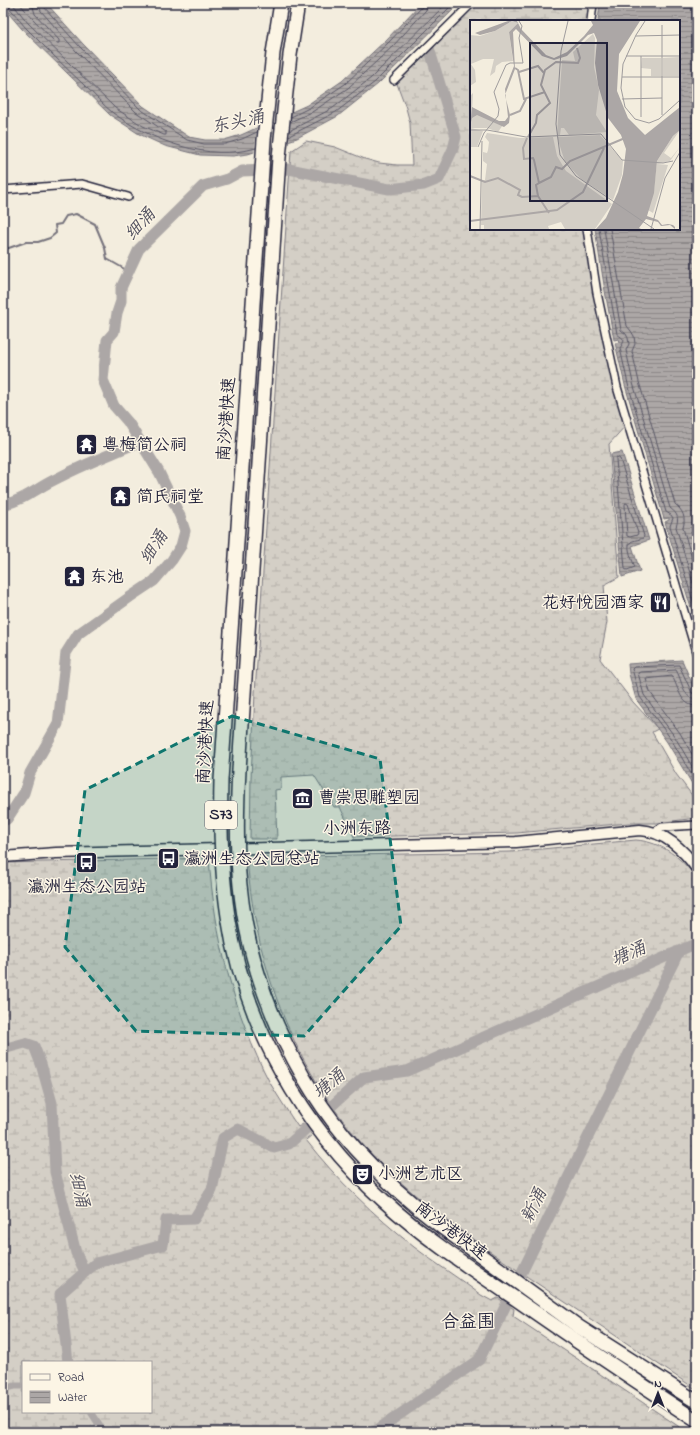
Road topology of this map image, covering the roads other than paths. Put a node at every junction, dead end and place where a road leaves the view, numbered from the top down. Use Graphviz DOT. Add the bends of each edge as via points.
graph roads {
  1 [pos="282,3"];
  2 [pos="298,3"];
  3 [pos="472,3"];
  4 [pos="593,3"];
  5 [pos="590,20"];
  6 [pos="394,80"];
  7 [pos="3,190"];
  8 [pos="128,197"];
  9 [pos="587,230"];
  10 [pos="697,655"];
  11 [pos="697,824"];
  12 [pos="654,832"];
  13 [pos="3,857"];
  14 [pos="697,869"];
  15 [pos="697,1402"];
  16 [pos="697,1421"];
  1 -- 16 [label="highway, 南沙港快速 / S73, bridge" via="264,140 221,780 221,840 225,895 243,982 266,1041 300,1102 340,1155 377,1194 444,1249"];
  2 -- 15 [label="highway, 南沙港快速 / S73, bridge" via="280,149 238,770 240,885 248,932 260,978 275,1020 309,1086 355,1148 389,1183 433,1221 579,1327"];
  3 -- 6 [label="street"];
  4 -- 5 [label="street"];
  7 -- 8 [label="street" via="82,184"];
  9 -- 10 [label="street" via="597,293 617,387"];
  11 -- 12 [label="street" via="662,827"];
  12 -- 13 [label="main road, 小洲东路" via="645,830 509,842 56,853"];
  12 -- 14 [label="main road, 小洲东路" via="677,846"];
}
